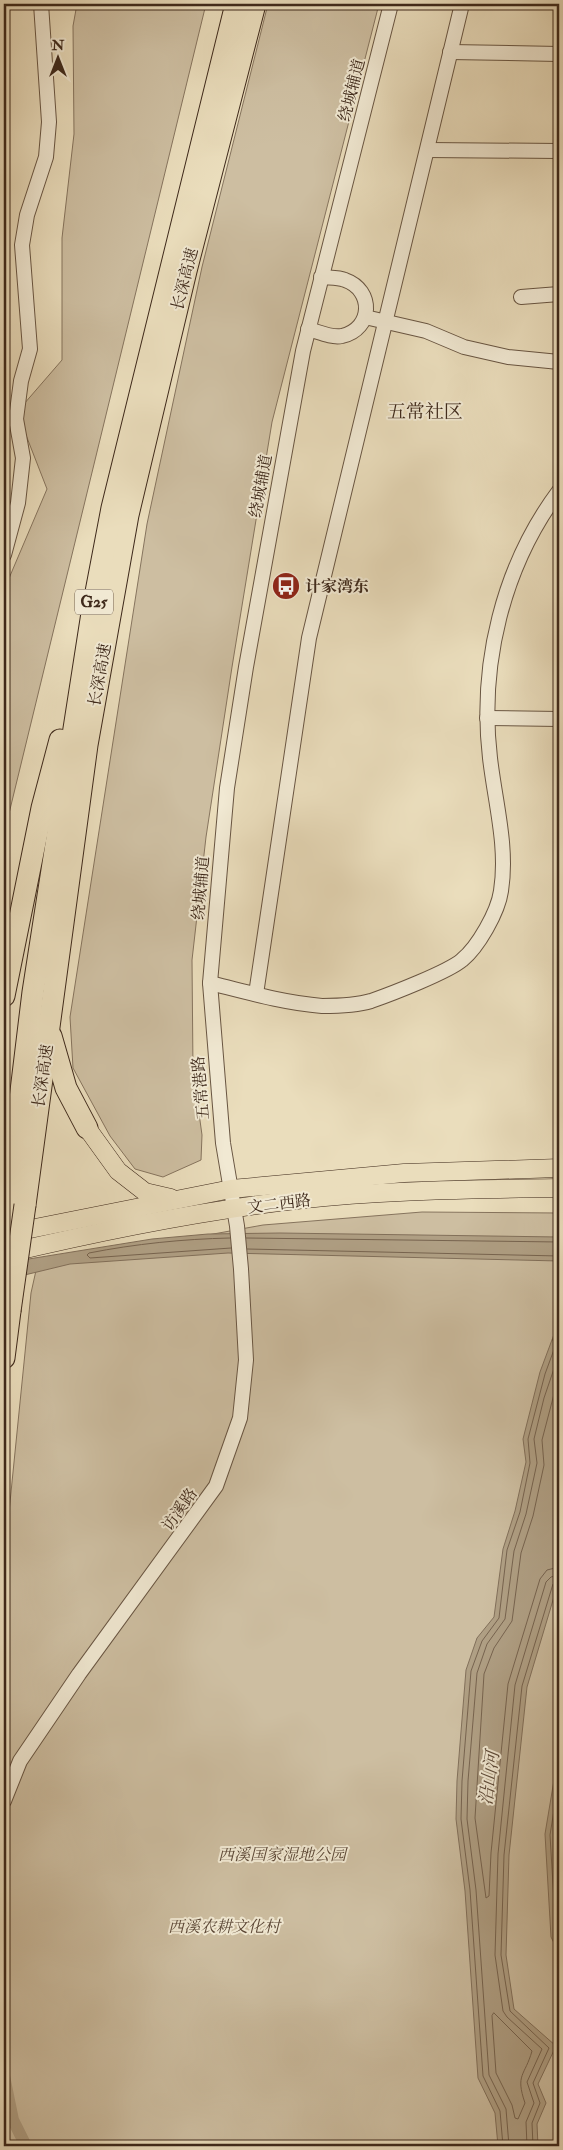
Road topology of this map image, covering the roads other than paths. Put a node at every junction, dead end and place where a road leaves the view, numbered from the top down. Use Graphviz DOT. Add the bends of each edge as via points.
graph roads {
  1 [pos="41,4"];
  2 [pos="236,4"];
  3 [pos="255,4"];
  4 [pos="391,4"];
  5 [pos="462,4"];
  6 [pos="450,52"];
  7 [pos="559,54"];
  8 [pos="428,150"];
  9 [pos="559,151"];
  10 [pos="321,277"];
  11 [pos="559,294"];
  12 [pos="521,297"];
  13 [pos="364,316"];
  14 [pos="384,321"];
  15 [pos="308,329"];
  16 [pos="559,362"];
  17 [pos="559,491"];
  18 [pos="4,555"];
  19 [pos="92,613"];
  20 [pos="487,718"];
  21 [pos="559,719"];
  22 [pos="210,983"];
  23 [pos="256,994"];
  24 [pos="4,996"];
  25 [pos="49,1029"];
  26 [pos="86,1128"];
  27 [pos="553,1168"];
  28 [pos="559,1188"];
  29 [pos="231,1190"];
  30 [pos="179,1200"];
  31 [pos="235,1208"];
  32 [pos="10,1220"];
  33 [pos="4,1254"];
  34 [pos="4,1358"];
  35 [pos="4,1801"];
  1 -- 18 [label="street" via="49,122 46,157 27,215 22,245 30,349 21,380 16,420 23,458 18,504"];
  2 -- 19 [label="highway, 长深高速 / G25" via="119,479"];
  3 -- 25 [label="highway, 长深高速 / G25" via="186,271 128,515 87,745"];
  4 -- 10 [label="street, 绕城辅道"];
  5 -- 6 [label="street"];
  6 -- 7 [label="street"];
  6 -- 8 [label="street"];
  8 -- 9 [label="street"];
  8 -- 14 [label="street"];
  10 -- 13 [label="street" via="345,280 359,289 367,301"];
  10 -- 15 [label="street, 绕城辅道"];
  11 -- 12 [label="street"];
  13 -- 14 [label="street"];
  13 -- 15 [label="street" via="355,332 341,336"];
  14 -- 16 [label="street" via="426,331 464,347 508,357"];
  14 -- 23 [label="street" via="309,638"];
  15 -- 22 [label="street, 绕城辅道" via="247,658 227,788"];
  17 -- 20 [label="street" via="516,566 504,600 489,673"];
  19 -- 24 [label="highway" via="42,808"];
  19 -- 32 [label="highway, 长深高速 / G25" via="33,992"];
  20 -- 21 [label="street"];
  20 -- 23 [label="street" via="504,860 501,892 488,926 462,960 370,1001 323,1006"];
  22 -- 23 [label="street"];
  22 -- 29 [label="street, 五常港路" via="223,1143"];
  25 -- 26 [label="highway" via="66,1088"];
  25 -- 32 [label="highway, 长深高速 / G25"];
  26 -- 30 [label="main road" via="118,1171 145,1192"];
  27 -- 29 [label="main road, 文二西路" via="404,1173"];
  28 -- 31 [label="main road, 文二西路" via="394,1192"];
  29 -- 30 [label="main road, 文二西路"];
  29 -- 31 [label="street, 访溪路"];
  30 -- 32 [label="main road, 文二西路"];
  31 -- 33 [label="main road, 文二西路" via="94,1232"];
  31 -- 35 [label="street, 访溪路" via="246,1360 244,1390 240,1418 216,1486 20,1760"];
  32 -- 34 [label="highway, 长深高速 / G25, bridge" via="10,1311"];
}
